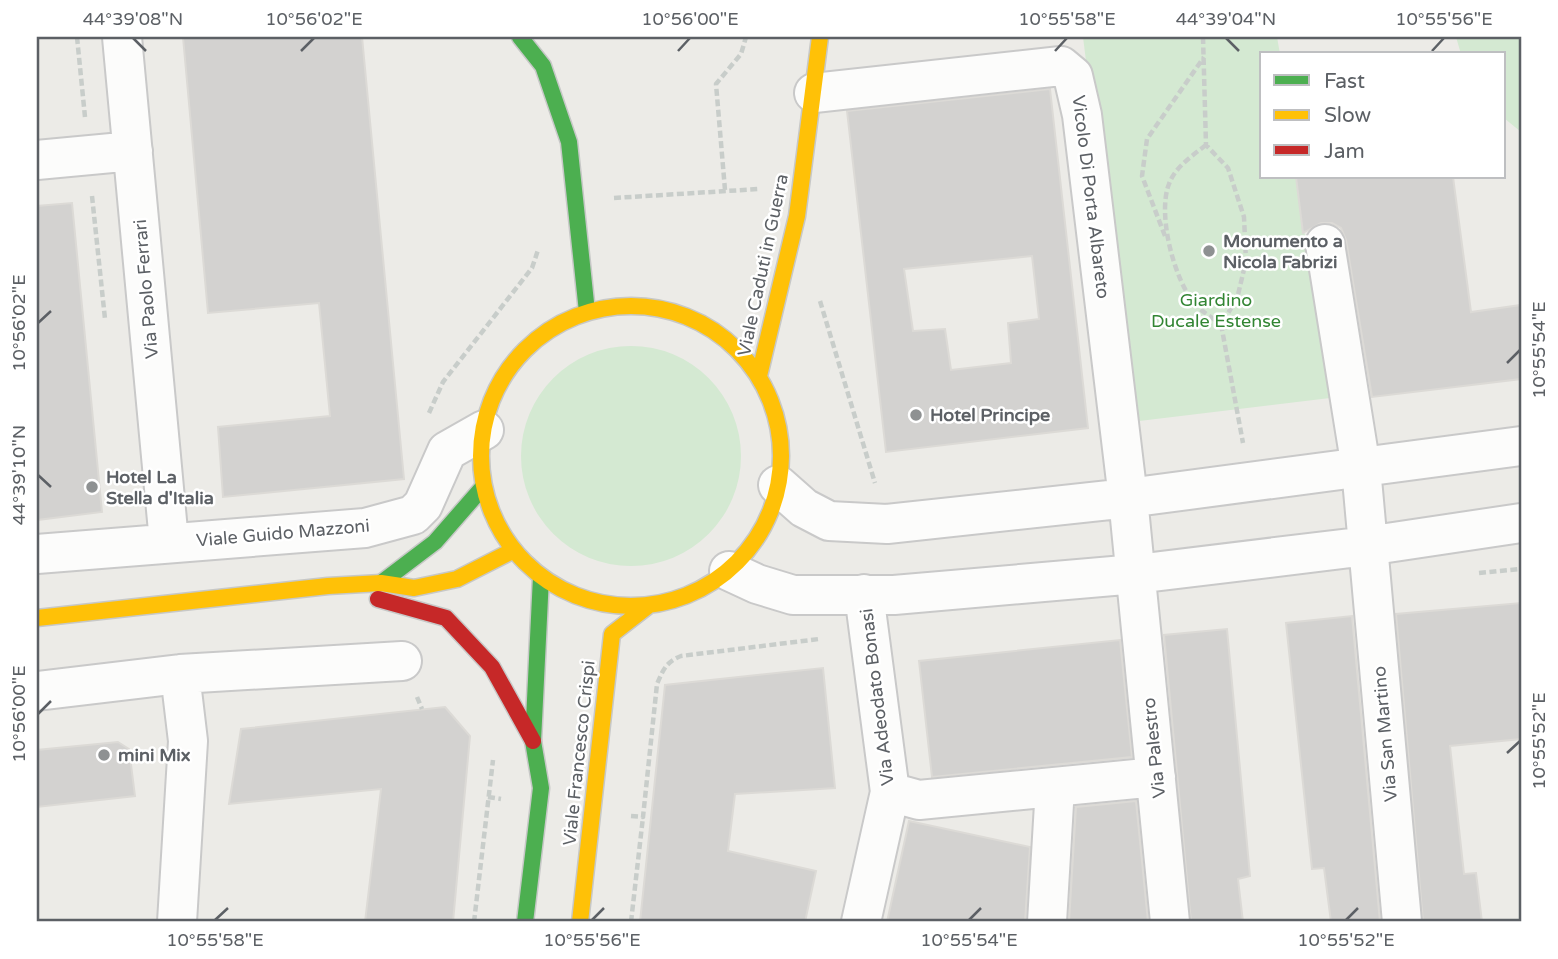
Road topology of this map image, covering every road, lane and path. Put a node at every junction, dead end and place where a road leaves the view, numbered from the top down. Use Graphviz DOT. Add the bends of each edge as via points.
graph roads {
  1 [pos="122,37"];
  2 [pos="520,37"];
  3 [pos="746,37"];
  4 [pos="820,37"];
  5 [pos="1203,37"];
  6 [pos="1205,57"];
  7 [pos="814,93"];
  8 [pos="1206,145"];
  9 [pos="133,152"];
  10 [pos="37,160"];
  11 [pos="577,201"];
  12 [pos="1166,237"];
  13 [pos="1325,244"];
  14 [pos="539,248"];
  15 [pos="818,294"];
  16 [pos="587,312"];
  17 [pos="1221,324"];
  18 [pos="758,376"];
  19 [pos="427,416"];
  20 [pos="484,430"];
  21 [pos="1521,446"];
  22 [pos="1361,468"];
  23 [pos="1250,480"];
  24 [pos="778,485"];
  25 [pos="483,486"];
  26 [pos="1128,498"];
  27 [pos="1521,523"];
  28 [pos="887,524"];
  29 [pos="169,542"];
  30 [pos="1367,546"];
  31 [pos="514,550"];
  32 [pos="37,554"];
  33 [pos="729,571"];
  34 [pos="1136,574"];
  35 [pos="541,577"];
  36 [pos="381,583"];
  37 [pos="328,586"];
  38 [pos="864,594"];
  39 [pos="648,606"];
  40 [pos="37,618"];
  41 [pos="870,632"];
  42 [pos="402,661"];
  43 [pos="180,674"];
  44 [pos="37,691"];
  45 [pos="533,741"];
  46 [pos="1156,777"];
  47 [pos="1055,787"];
  48 [pos="890,792"];
  49 [pos="538,804"];
  50 [pos="592,811"];
  51 [pos="643,817"];
  52 [pos="177,922"];
  53 [pos="474,922"];
  54 [pos="525,922"];
  55 [pos="580,922"];
  56 [pos="631,922"];
  57 [pos="861,922"];
  58 [pos="1047,922"];
  59 [pos="1170,922"];
  60 [pos="1402,922"];
  1 -- 9 [label="street, Via Paolo Ferrari"];
  2 -- 11 [label="main road" via="543,66 551,88 569,142"];
  3 -- 11 [label="path" via="741,54 716,84 725,191"];
  4 -- 7 [label="main road, Viale Caduti in Guerra"];
  5 -- 6 [label="path"];
  6 -- 8 [label="path"];
  6 -- 12 [label="path" via="1147,139 1142,176"];
  7 -- 18 [label="main road, Viale Caduti in Guerra" via="797,216"];
  7 -- 26 [label="street, Vicolo Di Porta Albareto" via="1060,65 1073,76 1082,114"];
  8 -- 12 [label="path" via="1182,163 1168,185"];
  8 -- 17 [label="path" via="1228,168 1244,217 1246,261 1237,299"];
  9 -- 10 [label="street"];
  9 -- 29 [label="street, Via Paolo Ferrari"];
  11 -- 16 [label="main road"];
  12 -- 17 [label="path" via="1195,303"];
  13 -- 22 [label="street, Via San Martino"];
  14 -- 19 [label="path" via="532,268 443,382"];
  15 -- 28 [label="path"];
  16 -- 18 [label="main road" via="636,306 688,317 723,338"];
  16 -- 20 [label="main road" via="561,323 524,349 491,401"];
  17 -- 23 [label="path"];
  18 -- 24 [label="main road" via="774,408 779,435"];
  20 -- 25 [label="main road" via="480,453"];
  20 -- 29 [label="street, Viale Guido Mazzoni" via="447,451 423,505 406,519 365,528"];
  21 -- 22 [label="street"];
  22 -- 23 [label="street"];
  22 -- 30 [label="street, Via San Martino"];
  23 -- 26 [label="street"];
  24 -- 28 [label="street" via="804,508 829,521"];
  24 -- 33 [label="main road" via="764,527"];
  25 -- 31 [label="main road" via="491,512"];
  25 -- 36 [label="main road" via="435,542"];
  26 -- 28 [label="street"];
  26 -- 34 [label="street, Vicolo Di Porta Albareto"];
  27 -- 30 [label="street"];
  29 -- 32 [label="street, Viale Guido Mazzoni"];
  30 -- 34 [label="street"];
  30 -- 60 [label="street, Via San Martino"];
  31 -- 35 [label="main road"];
  31 -- 36 [label="main road" via="457,579 414,588"];
  33 -- 38 [label="street" via="793,595"];
  33 -- 39 [label="main road" via="701,590"];
  34 -- 38 [label="street"];
  34 -- 46 [label="street, Via Palestro"];
  35 -- 39 [label="main road" via="587,600"];
  35 -- 45 [label="main road, Viale Francesco Crispi"];
  36 -- 37 [label="main road"];
  37 -- 40 [label="main road"];
  37 -- 45 [label="main road" via="446,618 492,667"];
  38 -- 41 [label="street, Via Adeodato Bonasi"];
  39 -- 50 [label="main road, Viale Francesco Crispi" via="612,634"];
  41 -- 48 [label="street, Via Adeodato Bonasi"];
  41 -- 51 [label="path" via="671,660 657,684"];
  42 -- 43 [label="street"];
  43 -- 44 [label="street"];
  43 -- 52 [label="street" via="188,741"];
  45 -- 49 [label="main road, Viale Francesco Crispi" via="541,788"];
  46 -- 47 [label="street"];
  46 -- 59 [label="street, Via Palestro"];
  47 -- 48 [label="street" via="919,800"];
  47 -- 58 [label="street"];
  48 -- 57 [label="street, Via Adeodato Bonasi"];
  49 -- 53 [label="path" via="488,797"];
  49 -- 54 [label="main road, Viale Francesco Crispi"];
  50 -- 51 [label="path"];
  50 -- 55 [label="main road, Viale Francesco Crispi"];
  51 -- 56 [label="path"];
}
